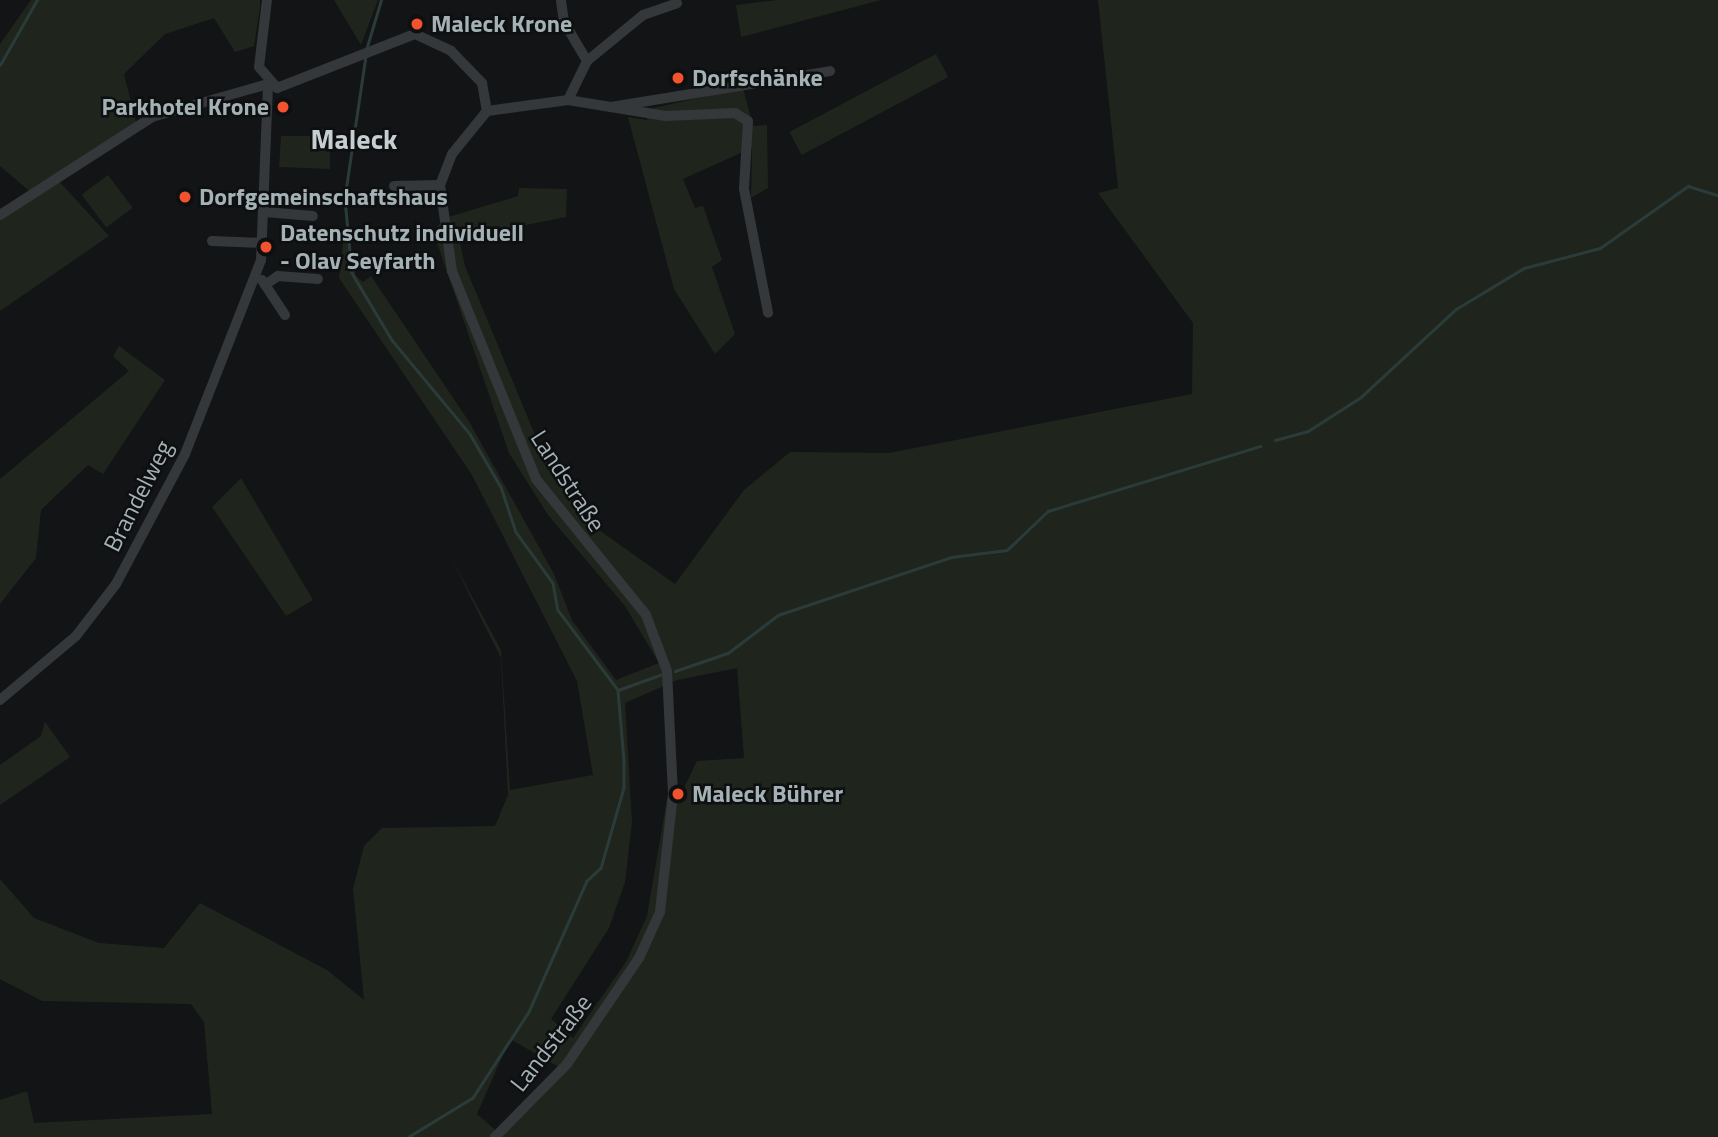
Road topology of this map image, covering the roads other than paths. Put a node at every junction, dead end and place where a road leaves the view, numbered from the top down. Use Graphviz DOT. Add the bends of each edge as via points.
graph roads {
  1 [pos="267,0"];
  2 [pos="561,0"];
  3 [pos="677,3"];
  4 [pos="587,61"];
  5 [pos="830,71"];
  6 [pos="268,84"];
  7 [pos="568,100"];
  8 [pos="609,107"];
  9 [pos="487,111"];
  10 [pos="394,186"];
  11 [pos="440,186"];
  12 [pos="265,212"];
  13 [pos="0,215"];
  14 [pos="313,216"];
  15 [pos="212,241"];
  16 [pos="263,243"];
  17 [pos="257,274"];
  18 [pos="318,279"];
  19 [pos="265,285"];
  20 [pos="768,313"];
  21 [pos="285,314"];
  22 [pos="0,700"];
  23 [pos="495,1137"];
  1 -- 6 [label="street" via="259,67"];
  2 -- 4 [label="street" via="564,22"];
  3 -- 4 [label="street" via="643,15"];
  4 -- 7 [label="street"];
  5 -- 8 [label="street"];
  6 -- 9 [label="street" via="288,86 381,42 418,34 463,60 485,90"];
  6 -- 12 [label="street, Brandelweg"];
  6 -- 13 [label="street" via="152,117"];
  7 -- 8 [label="street"];
  7 -- 9 [label="street"];
  8 -- 20 [label="street" via="666,116 735,113 748,121 744,189"];
  9 -- 11 [label="street, Landstraße" via="452,154"];
  10 -- 11 [label="street"];
  11 -- 23 [label="street, Landstraße" via="452,271 515,440 562,519 646,615 664,658 672,719 671,846 652,932 568,1064"];
  12 -- 14 [label="street"];
  12 -- 16 [label="street, Brandelweg"];
  15 -- 16 [label="street"];
  16 -- 17 [label="street, Brandelweg"];
  17 -- 19 [label="street"];
  17 -- 22 [label="street, Brandelweg" via="185,454 116,584 76,636"];
  18 -- 19 [label="street" via="278,275"];
  19 -- 21 [label="street"];
}
